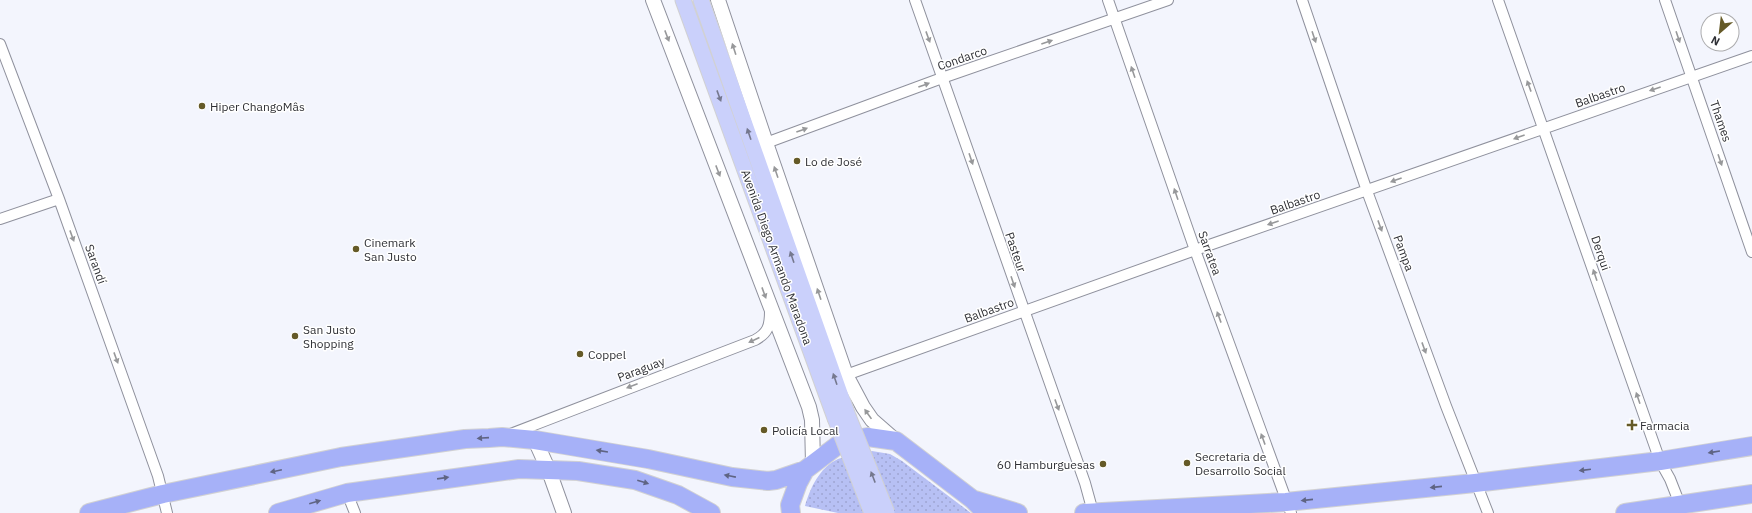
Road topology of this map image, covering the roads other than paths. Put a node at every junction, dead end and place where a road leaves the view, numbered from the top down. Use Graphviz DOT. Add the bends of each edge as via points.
graph roads {
  1 [pos="653,0"];
  2 [pos="683,0"];
  3 [pos="701,0"];
  4 [pos="718,0"];
  5 [pos="915,0"];
  6 [pos="1108,0"];
  7 [pos="1168,0"];
  8 [pos="1302,0"];
  9 [pos="1498,0"];
  10 [pos="1665,0"];
  11 [pos="1114,19"];
  12 [pos="0,44"];
  13 [pos="1752,56"];
  14 [pos="1691,76"];
  15 [pos="942,78"];
  16 [pos="1544,128"];
  17 [pos="766,143"];
  18 [pos="1367,191"];
  19 [pos="59,199"];
  20 [pos="0,219"];
  21 [pos="1195,250"];
  22 [pos="1752,252"];
  23 [pos="770,309"];
  24 [pos="1023,311"];
  25 [pos="846,375"];
  26 [pos="842,417"];
  27 [pos="502,437"];
  28 [pos="535,440"];
  29 [pos="896,441"];
  30 [pos="1752,446"];
  31 [pos="1660,461"];
  32 [pos="809,467"];
  33 [pos="549,471"];
  34 [pos="1475,483"];
  35 [pos="347,493"];
  36 [pos="163,494"];
  37 [pos="1752,494"];
  38 [pos="972,499"];
  39 [pos="1289,508"];
  40 [pos="1682,509"];
  41 [pos="89,513"];
  42 [pos="168,513"];
  43 [pos="278,513"];
  44 [pos="355,513"];
  45 [pos="564,513"];
  46 [pos="711,513"];
  47 [pos="791,513"];
  48 [pos="872,513"];
  49 [pos="887,513"];
  50 [pos="986,513"];
  51 [pos="1018,513"];
  52 [pos="1088,513"];
  53 [pos="1488,513"];
  54 [pos="1625,513"];
  1 -- 23 [label="street, Avenida Diego Armando Maradona, one-way"];
  2 -- 26 [label="main road, Avenida Diego Armando Maradona, one-way"];
  26 -- 3 [label="main road, Avenida Diego Armando Maradona, one-way"];
  17 -- 4 [label="street, one-way"];
  5 -- 15 [label="street, Pasteur, one-way"];
  6 -- 11 [label="street, Sarratea"];
  7 -- 11 [label="street, Condarco"];
  8 -- 18 [label="street, Pampa, one-way"];
  16 -- 9 [label="street, Derqui, one-way"];
  10 -- 14 [label="street, Thames, one-way"];
  15 -- 11 [label="street, Condarco, one-way"];
  21 -- 11 [label="street, Sarratea, one-way"];
  12 -- 19 [label="street, Sarandí"];
  13 -- 14 [label="street, Balbastro"];
  14 -- 16 [label="street, Balbastro, one-way"];
  14 -- 22 [label="street, Thames, one-way"];
  17 -- 15 [label="street, Condarco, one-way"];
  15 -- 24 [label="street, Pasteur, one-way"];
  16 -- 18 [label="street, Balbastro, one-way"];
  31 -- 16 [label="street, Derqui, one-way"];
  25 -- 17 [label="street, one-way"];
  18 -- 21 [label="street, Balbastro, one-way"];
  18 -- 34 [label="street, Pampa, one-way"];
  19 -- 20 [label="street"];
  19 -- 36 [label="street, Sarandí, one-way"];
  21 -- 24 [label="street, Balbastro"];
  39 -- 21 [label="street, Sarratea, one-way"];
  23 -- 27 [label="street, Paraguay, one-way" via="768,330 755,340"];
  23 -- 32 [label="street, Avenida Diego Armando Maradona" via="810,414 813,433"];
  24 -- 25 [label="street, Balbastro"];
  24 -- 52 [label="street, Pasteur, one-way" via="1085,483"];
  29 -- 25 [label="street, one-way" via="872,420"];
  26 -- 48 [label="main road, Avenida Diego Armando Maradona, bridge"];
  49 -- 26 [label="main road, Avenida Diego Armando Maradona, one-way, bridge"];
  27 -- 28 [label="highway"];
  27 -- 36 [label="highway, one-way" via="464,439 341,457"];
  32 -- 28 [label="highway, one-way" via="776,480 754,479"];
  28 -- 33 [label="street"];
  29 -- 32 [label="highway" via="868,437 850,440 838,445"];
  29 -- 38 [label="highway"];
  30 -- 31 [label="highway, one-way"];
  31 -- 34 [label="highway, one-way"];
  31 -- 40 [label="street, Derqui"];
  32 -- 47 [label="highway" via="798,483 790,505"];
  35 -- 33 [label="highway, one-way" via="495,471"];
  33 -- 45 [label="street"];
  33 -- 46 [label="highway, one-way" via="578,471 635,480 678,496"];
  34 -- 39 [label="highway, one-way"];
  34 -- 53 [label="street, Pampa"];
  43 -- 35 [label="highway, one-way"];
  35 -- 44 [label="street"];
  36 -- 41 [label="highway"];
  36 -- 42 [label="street, Sarandí"];
  37 -- 40 [label="highway"];
  38 -- 50 [label="highway"];
  38 -- 51 [label="highway"];
  39 -- 52 [label="highway"];
  40 -- 54 [label="highway"];
}
